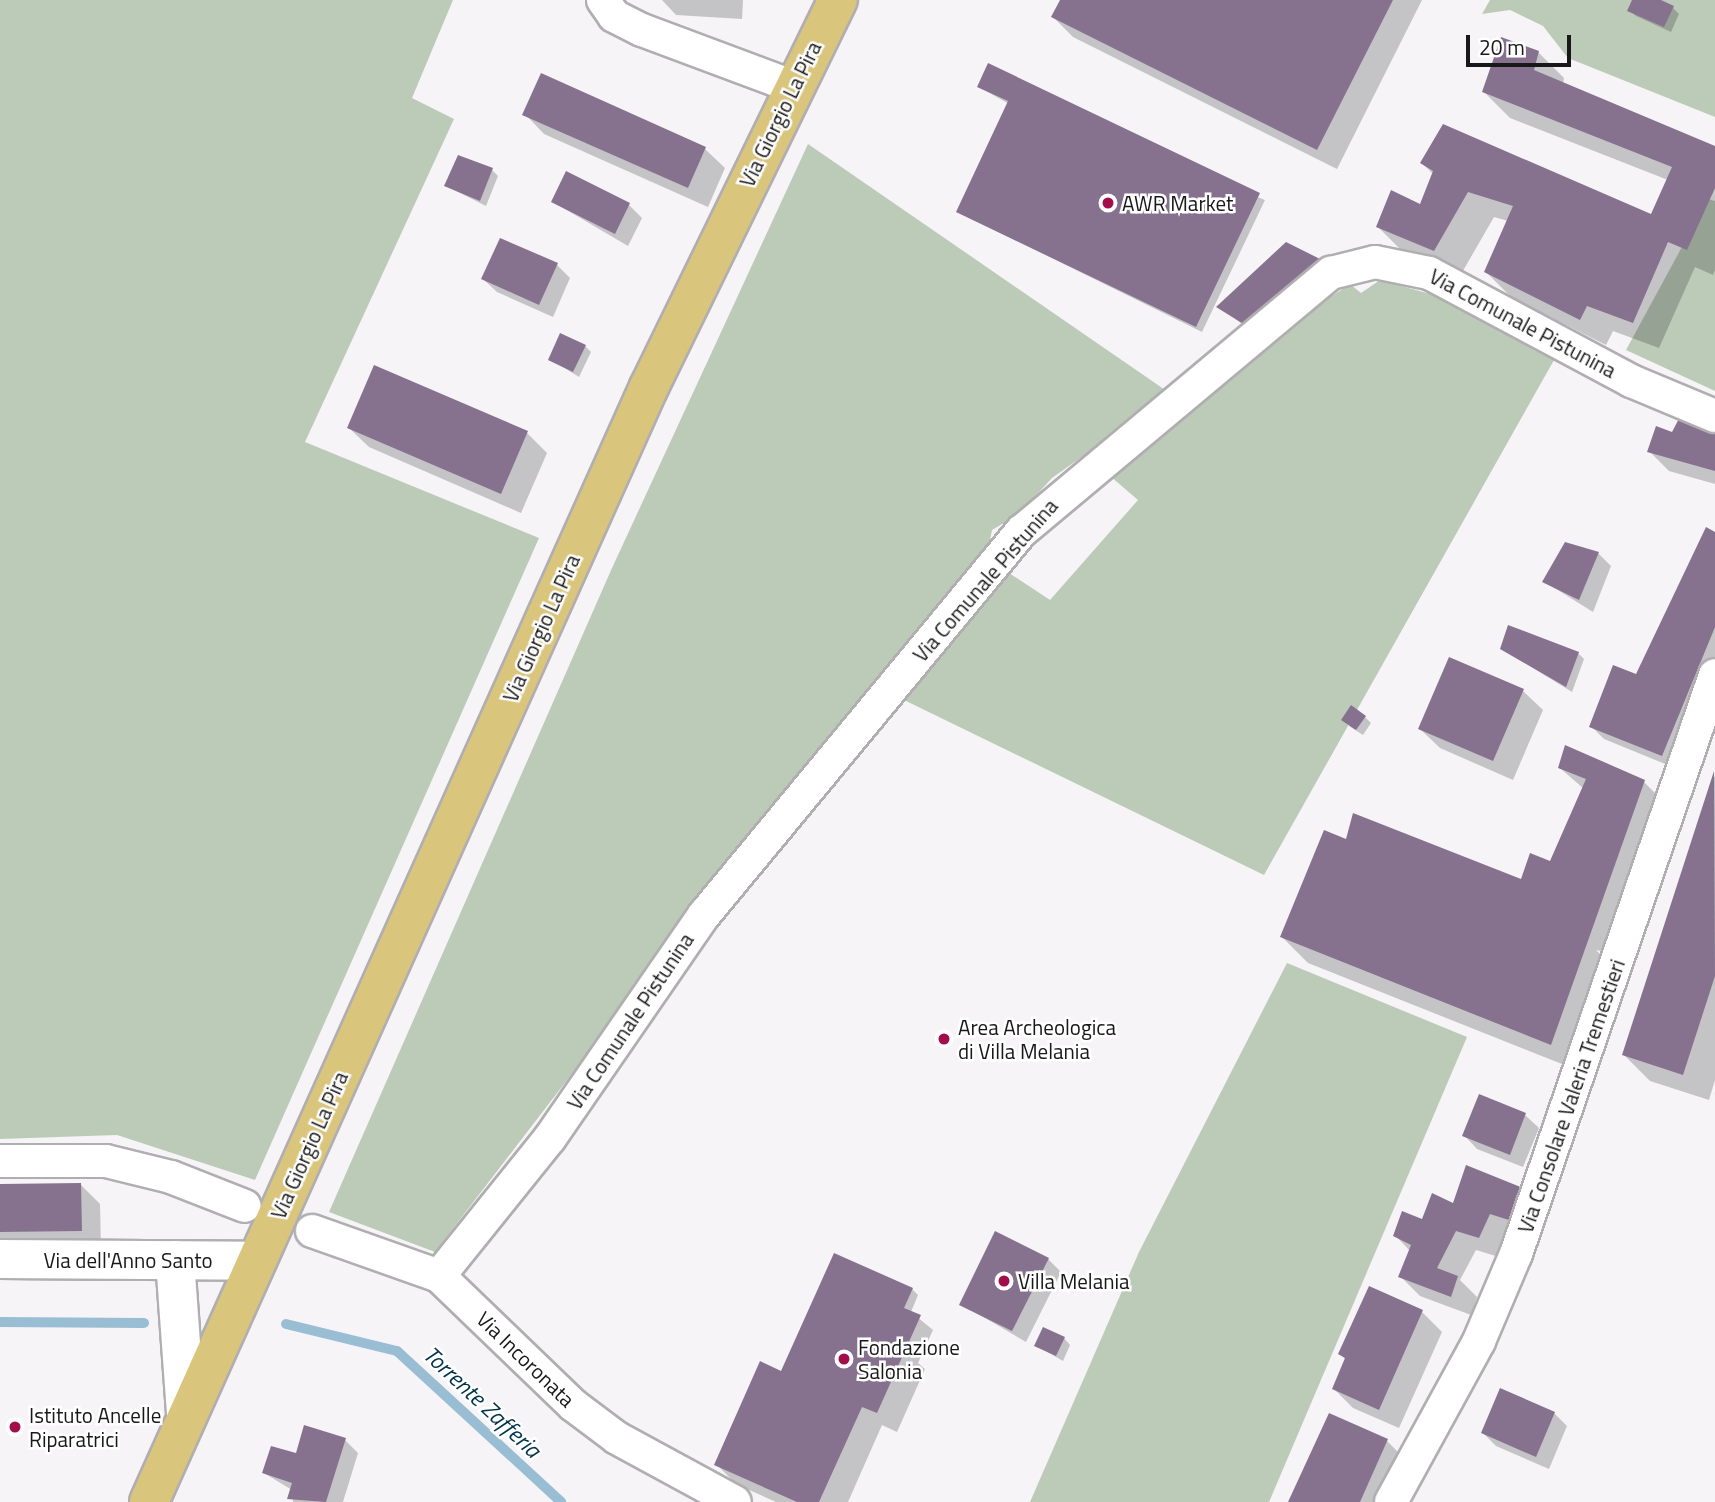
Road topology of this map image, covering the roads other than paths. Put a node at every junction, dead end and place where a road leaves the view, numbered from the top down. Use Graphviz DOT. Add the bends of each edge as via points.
graph roads {
  1 [pos="603,0"];
  2 [pos="838,0"];
  3 [pos="792,86"];
  4 [pos="1715,416"];
  5 [pos="1715,675"];
  6 [pos="0,1161"];
  7 [pos="244,1206"];
  8 [pos="312,1231"];
  9 [pos="0,1259"];
  10 [pos="175,1260"];
  11 [pos="256,1261"];
  12 [pos="439,1276"];
  13 [pos="186,1414"];
  14 [pos="149,1502"];
  15 [pos="735,1502"];
  16 [pos="1391,1502"];
  1 -- 3 [label="street" via="614,16 642,30"];
  2 -- 3 [label="main road, Via Giorgio La Pira"];
  3 -- 11 [label="main road, Via Giorgio La Pira" via="649,387"];
  4 -- 12 [label="street, Via Comunale Pistunina" via="1630,381 1429,272 1374,262 1331,272 1022,531 704,915 550,1138"];
  5 -- 16 [label="street, Via Consolare Valeria Tremestieri" via="1516,1254 1479,1341"];
  6 -- 7 [label="street" via="106,1161 171,1177"];
  8 -- 12 [label="street, Via Incoronata"];
  9 -- 10 [label="street, Via dell'Anno Santo"];
  10 -- 11 [label="street, Via dell'Anno Santo"];
  10 -- 13 [label="street"];
  11 -- 13 [label="main road, Via Giorgio La Pira"];
  12 -- 15 [label="street, Via Incoronata" via="573,1405 617,1438"];
  13 -- 14 [label="main road, Via Giorgio La Pira"];
}
